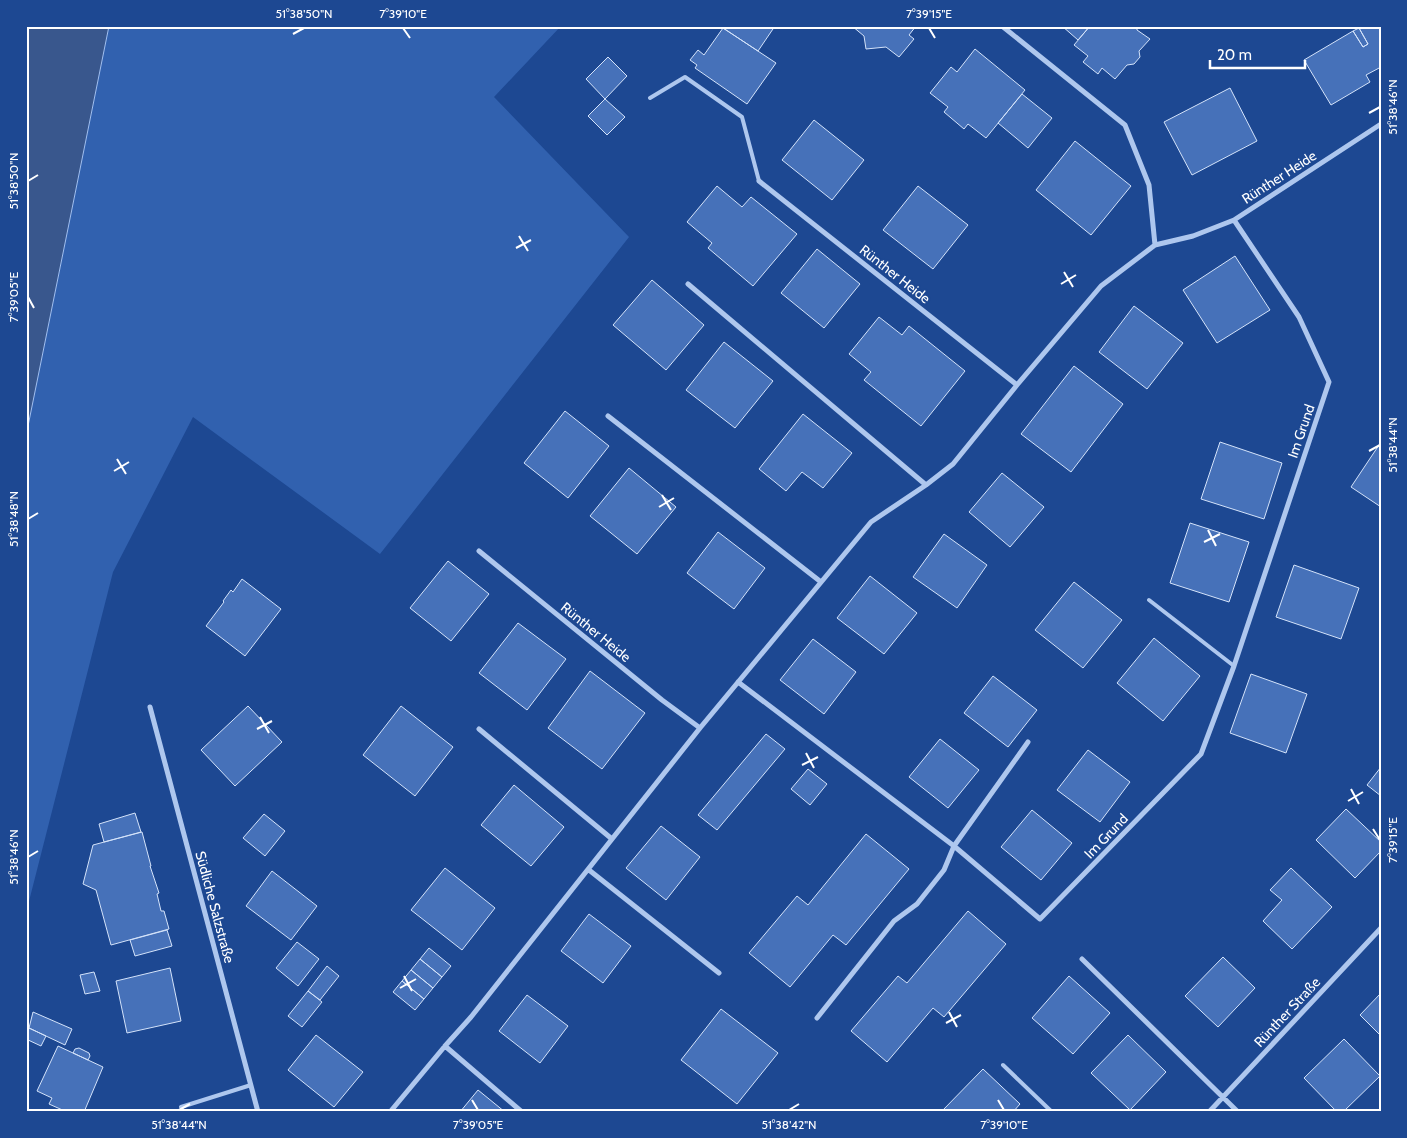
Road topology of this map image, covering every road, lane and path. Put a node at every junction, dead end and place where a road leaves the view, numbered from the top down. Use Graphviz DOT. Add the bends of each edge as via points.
graph roads {
  1 [pos="1002,26"];
  2 [pos="650,98"];
  3 [pos="1381,124"];
  4 [pos="760,181"];
  5 [pos="1234,220"];
  6 [pos="1156,245"];
  7 [pos="688,284"];
  8 [pos="1017,385"];
  9 [pos="608,416"];
  10 [pos="926,485"];
  11 [pos="479,551"];
  12 [pos="820,582"];
  13 [pos="1149,600"];
  14 [pos="1234,666"];
  15 [pos="738,682"];
  16 [pos="150,707"];
  17 [pos="700,728"];
  18 [pos="479,729"];
  19 [pos="1028,742"];
  20 [pos="612,839"];
  21 [pos="954,846"];
  22 [pos="589,870"];
  23 [pos="1381,928"];
  24 [pos="1082,959"];
  25 [pos="719,972"];
  26 [pos="817,1018"];
  27 [pos="445,1046"];
  28 [pos="1003,1065"];
  29 [pos="251,1085"];
  30 [pos="1224,1097"];
  31 [pos="181,1107"];
  32 [pos="258,1112"];
  33 [pos="390,1112"];
  34 [pos="522,1112"];
  35 [pos="1052,1112"];
  36 [pos="1209,1112"];
  37 [pos="1238,1112"];
  1 -- 6 [label="street" via="1125,125 1149,185"];
  2 -- 4 [label="lane" via="685,77 742,117"];
  3 -- 5 [label="street, Rünther Heide"];
  4 -- 8 [label="street, Rünther Heide"];
  5 -- 6 [label="street, Rünther Heide" via="1193,236"];
  5 -- 14 [label="street, Im Grund" via="1299,317 1330,382"];
  6 -- 8 [label="street, Rünther Heide" via="1101,286"];
  7 -- 10 [label="street"];
  8 -- 10 [label="street, Rünther Heide" via="953,464"];
  9 -- 12 [label="street"];
  10 -- 12 [label="street, Rünther Heide" via="870,522"];
  11 -- 17 [label="street, Rünther Heide"];
  12 -- 15 [label="street, Rünther Heide"];
  13 -- 14 [label="lane"];
  14 -- 21 [label="street, Im Grund" via="1201,754 1040,919"];
  15 -- 17 [label="street, Rünther Heide"];
  15 -- 21 [label="street, Im Grund"];
  16 -- 29 [label="street, Südliche Salzstraße"];
  17 -- 20 [label="street, Rünther Heide"];
  18 -- 20 [label="street"];
  19 -- 21 [label="street"];
  20 -- 22 [label="street, Rünther Heide"];
  21 -- 26 [label="street" via="944,870 917,904 894,921"];
  22 -- 25 [label="street"];
  22 -- 27 [label="street, Rünther Heide"];
  23 -- 30 [label="street, Rünther Straße"];
  24 -- 30 [label="street"];
  27 -- 33 [label="street, Rünther Heide"];
  27 -- 34 [label="street"];
  28 -- 35 [label="lane"];
  29 -- 31 [label="lane"];
  29 -- 32 [label="street, Südliche Salzstraße"];
  30 -- 36 [label="street, Rünther Straße"];
  30 -- 37 [label="street"];
}
